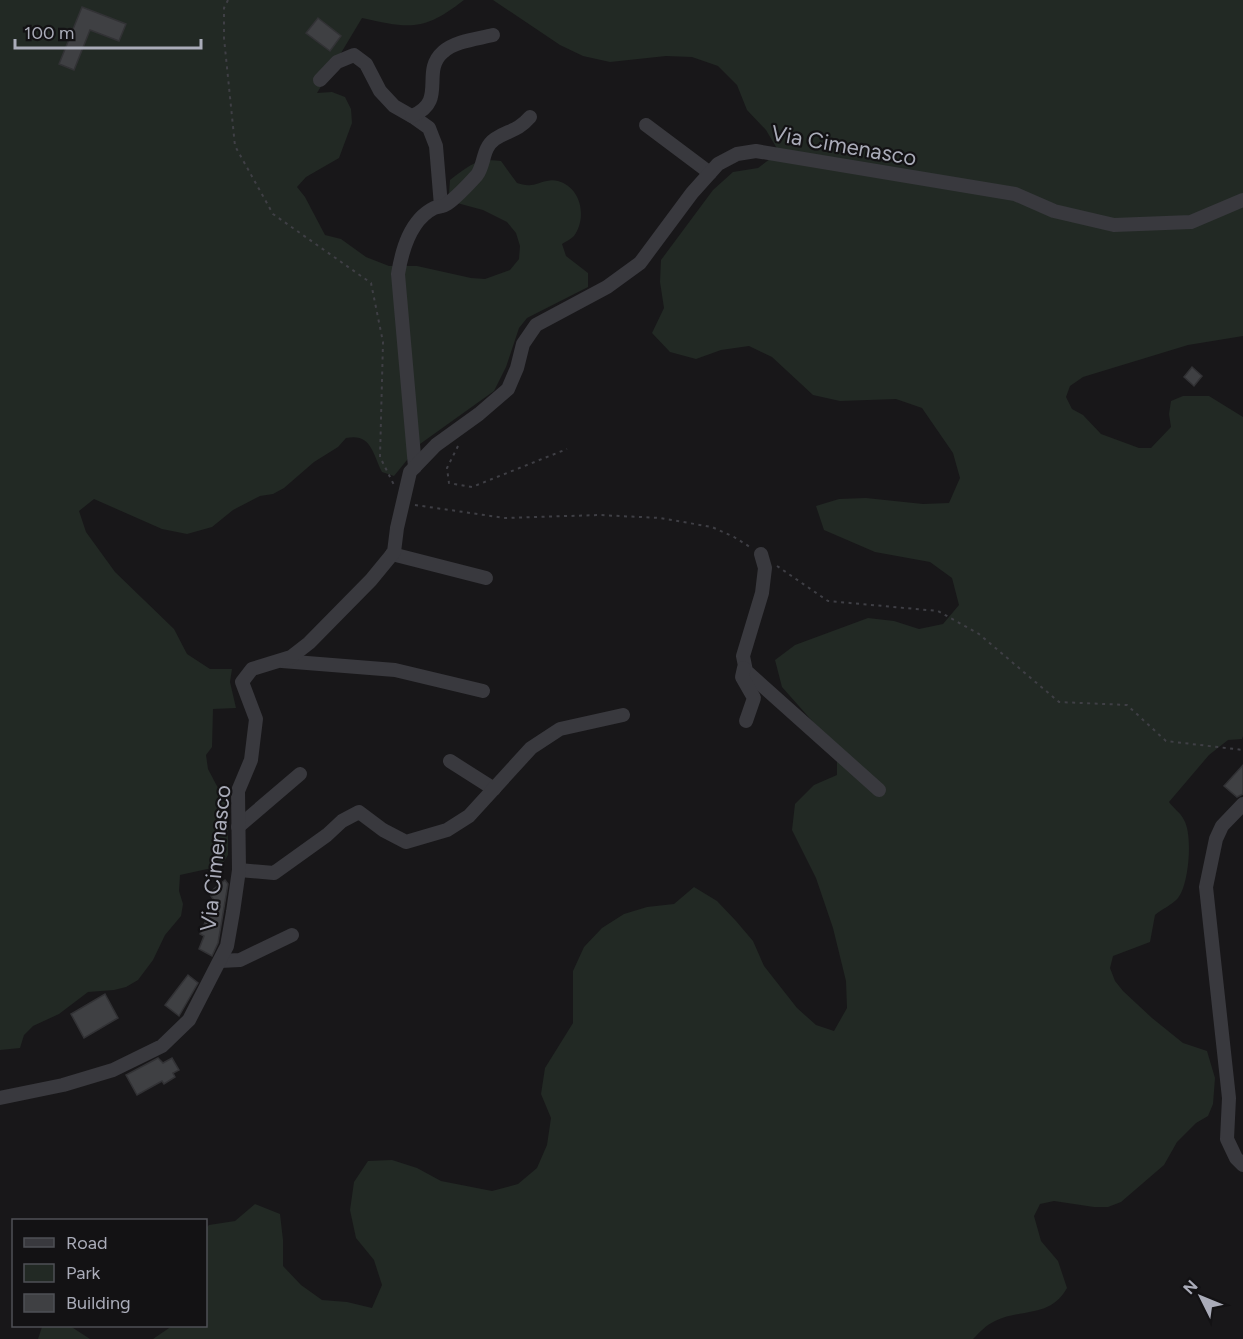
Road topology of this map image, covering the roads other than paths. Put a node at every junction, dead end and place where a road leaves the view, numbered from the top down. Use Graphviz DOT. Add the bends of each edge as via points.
graph roads {
  1 [pos="493,35"];
  2 [pos="320,80"];
  3 [pos="412,116"];
  4 [pos="530,117"];
  5 [pos="646,125"];
  6 [pos="710,173"];
  7 [pos="1243,200"];
  8 [pos="441,206"];
  9 [pos="415,466"];
  10 [pos="392,554"];
  11 [pos="761,554"];
  12 [pos="486,578"];
  13 [pos="280,661"];
  14 [pos="744,663"];
  15 [pos="483,691"];
  16 [pos="623,715"];
  17 [pos="746,721"];
  18 [pos="450,761"];
  19 [pos="300,774"];
  20 [pos="494,789"];
  21 [pos="879,790"];
  22 [pos="1243,804"];
  23 [pos="238,827"];
  24 [pos="239,870"];
  25 [pos="292,935"];
  26 [pos="220,961"];
  27 [pos="0,1098"];
  28 [pos="1243,1165"];
  1 -- 3 [label="street" via="444,52 435,64 428,106"];
  2 -- 3 [label="street" via="338,62 354,55 366,64 380,91 394,106"];
  3 -- 8 [label="street" via="429,128 436,146"];
  4 -- 8 [label="street" via="516,130 495,139 486,150 479,172"];
  5 -- 6 [label="street"];
  6 -- 7 [label="street, Via Cimenasco" via="737,154 756,151 1015,194 1054,211 1114,225 1191,222"];
  6 -- 9 [label="street, Via Cimenasco" via="640,263 607,287 536,325 523,344 508,389"];
  8 -- 9 [label="street" via="412,229 401,254 399,274"];
  9 -- 10 [label="street, Via Cimenasco" via="410,472"];
  10 -- 12 [label="street"];
  10 -- 13 [label="street, Via Cimenasco" via="309,643"];
  11 -- 14 [label="street" via="765,568 762,593"];
  13 -- 15 [label="street" via="395,670"];
  13 -- 23 [label="street, Via Cimenasco" via="252,669 242,682 256,719 251,760 238,791"];
  14 -- 17 [label="street" via="742,677 754,698"];
  14 -- 21 [label="street" via="746,671"];
  16 -- 20 [label="street" via="560,729 531,748"];
  18 -- 20 [label="street"];
  19 -- 23 [label="street"];
  20 -- 24 [label="street" via="469,816 447,830 425,837 406,842 359,812 274,873"];
  22 -- 28 [label="street" via="1222,826 1216,839 1206,887 1230,1098 1227,1139"];
  23 -- 24 [label="street, Via Cimenasco"];
  24 -- 26 [label="street, Via Cimenasco" via="227,946"];
  25 -- 26 [label="street" via="240,960"];
  26 -- 27 [label="street, Via Cimenasco" via="189,1020 162,1046 113,1070"];
}
